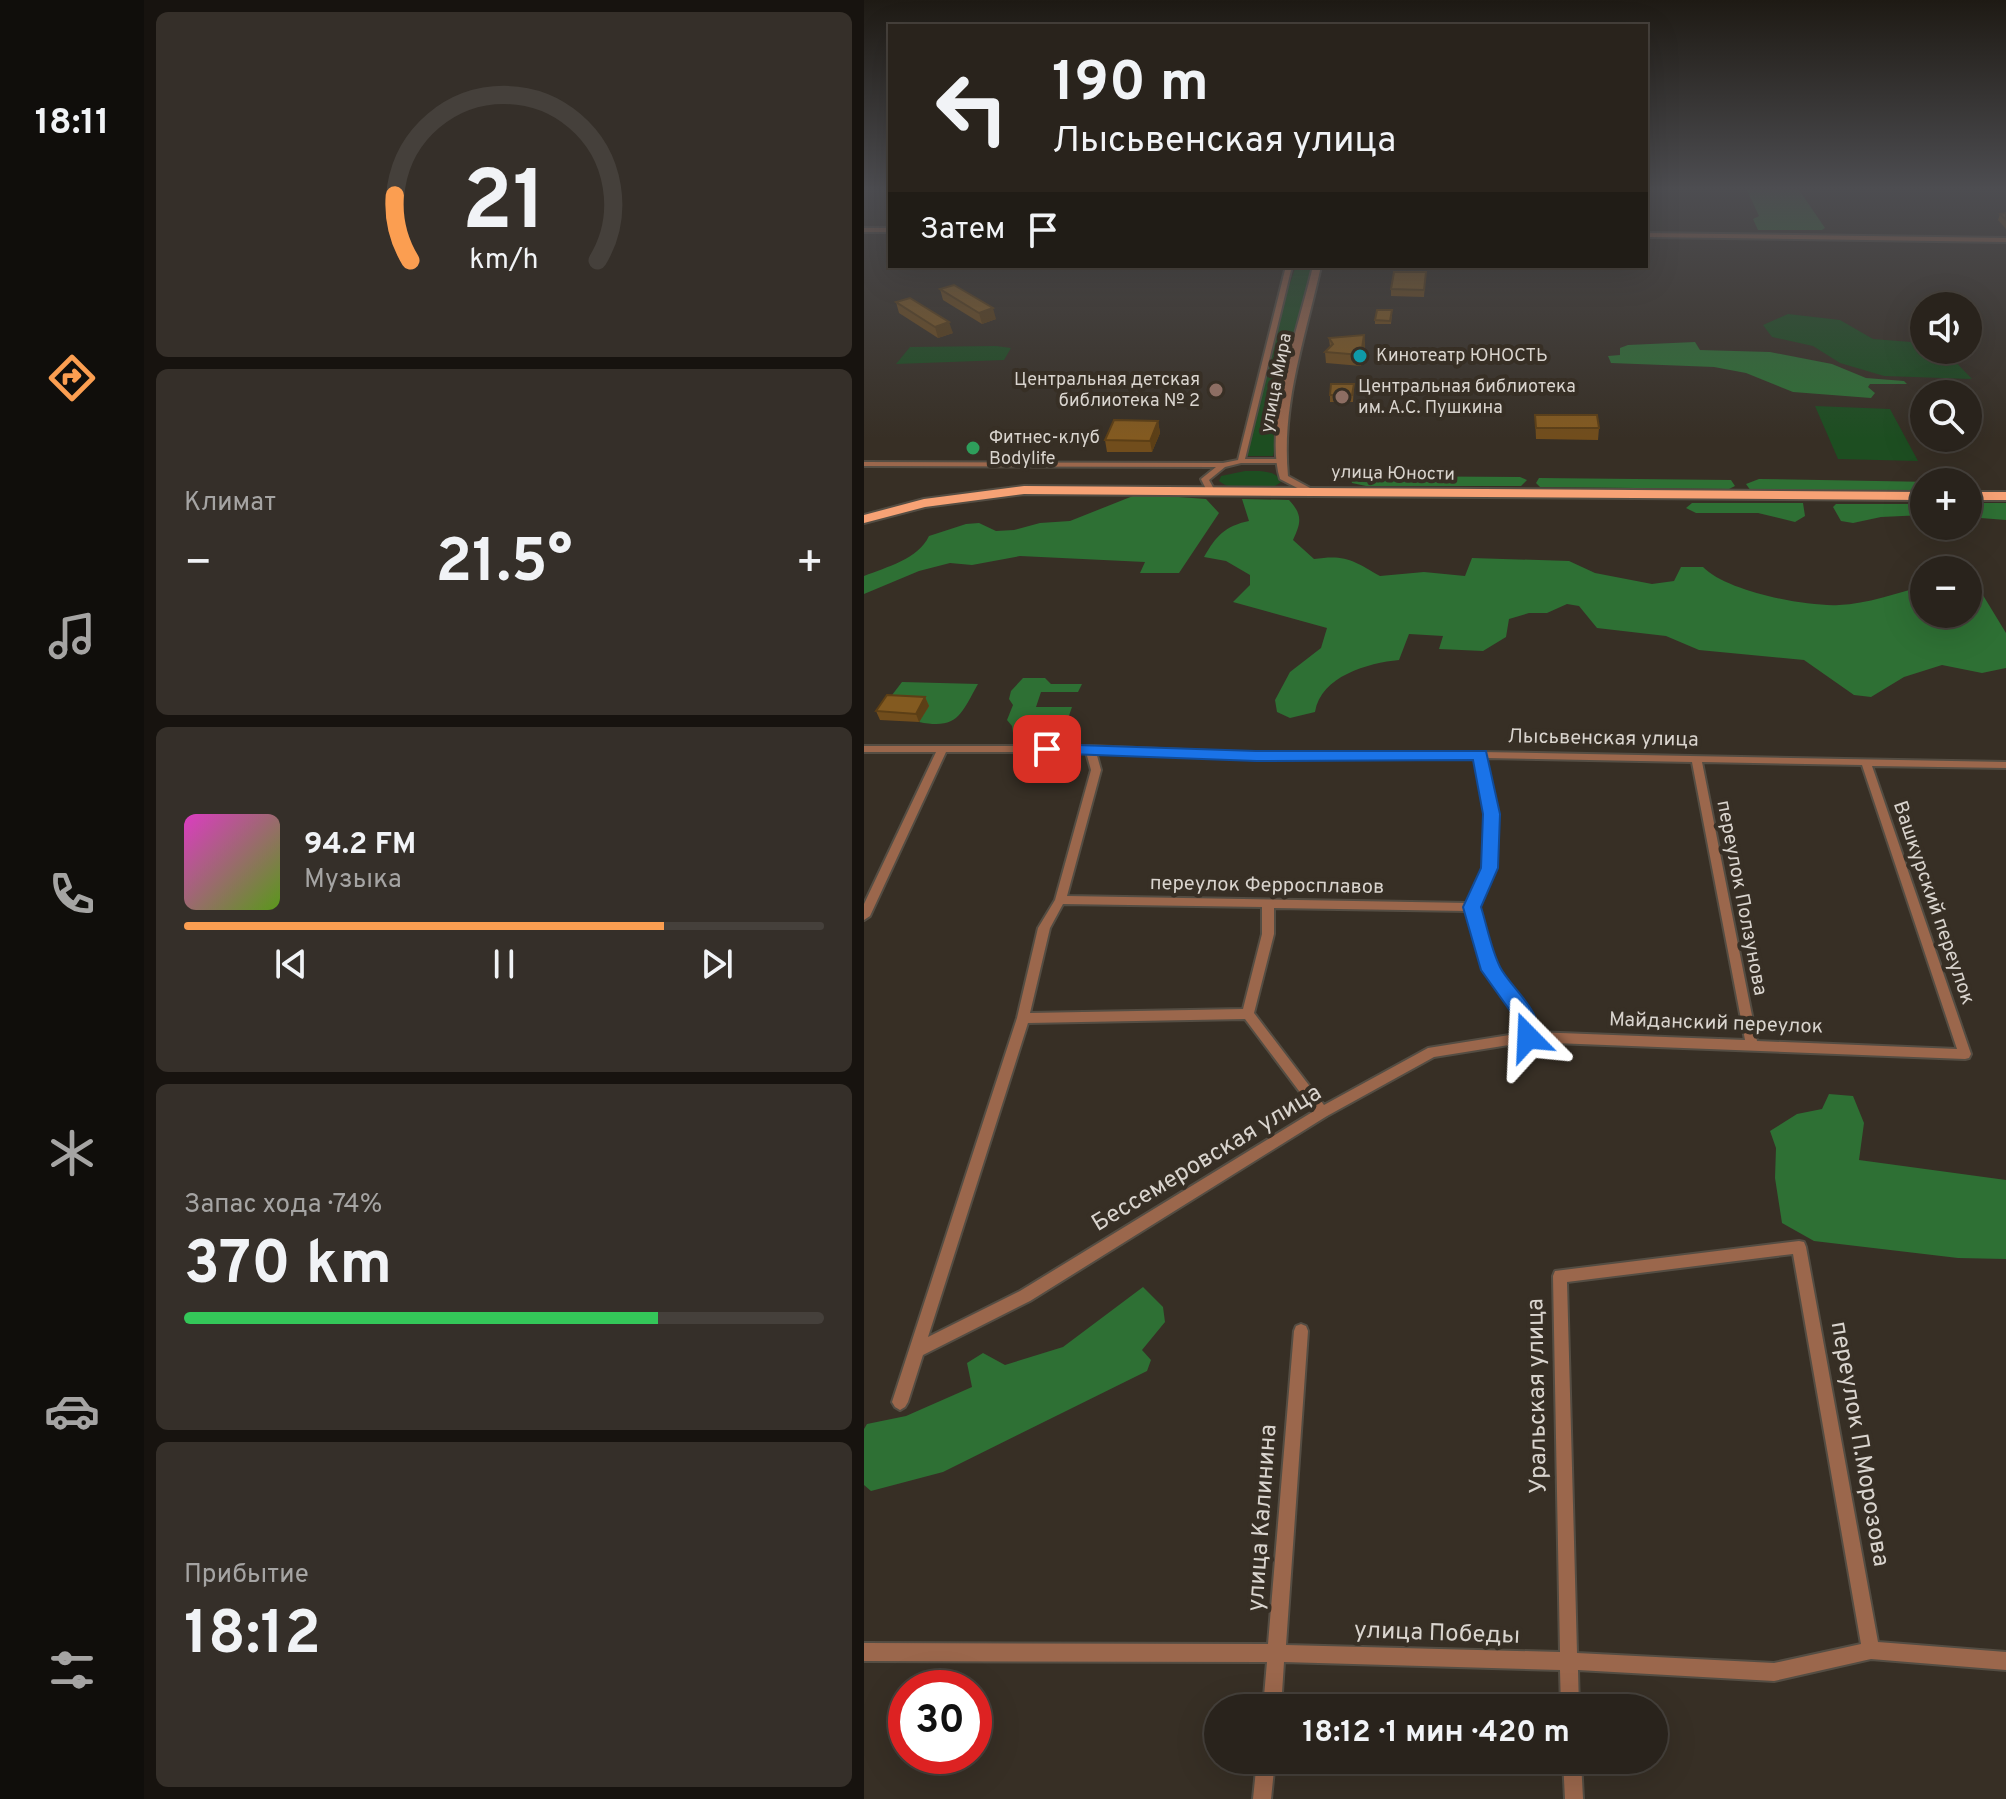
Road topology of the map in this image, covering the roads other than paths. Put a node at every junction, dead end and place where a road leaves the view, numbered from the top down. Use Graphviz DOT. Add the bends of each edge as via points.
graph roads {
  1 [pos="1288,271"];
  2 [pos="1316,271"];
  3 [pos="1241,461"];
  4 [pos="1280,461"];
  5 [pos="864,464"];
  6 [pos="1223,465"];
  7 [pos="1211,491"];
  8 [pos="1309,491"];
  9 [pos="1910,496"];
  10 [pos="1982,496"];
  11 [pos="2006,496"];
  12 [pos="864,519"];
  13 [pos="864,749"];
  14 [pos="1090,749"];
  15 [pos="942,750"];
  16 [pos="1480,755"];
  17 [pos="1696,758"];
  18 [pos="1866,764"];
  19 [pos="2006,765"];
  20 [pos="1060,900"];
  21 [pos="1268,905"];
  22 [pos="1472,907"];
  23 [pos="864,916"];
  24 [pos="1248,1014"];
  25 [pos="1023,1018"];
  26 [pos="1528,1037"];
  27 [pos="1752,1045"];
  28 [pos="1965,1054"];
  29 [pos="1322,1112"];
  30 [pos="1799,1247"];
  31 [pos="1301,1331"];
  32 [pos="919,1349"];
  33 [pos="900,1402"];
  34 [pos="1871,1650"];
  35 [pos="864,1652"];
  36 [pos="1277,1653"];
  37 [pos="1567,1661"];
  38 [pos="2006,1661"];
  39 [pos="1273,1694"];
  40 [pos="1569,1694"];
  41 [pos="1265,1774"];
  42 [pos="1573,1774"];
  43 [pos="1262,1799"];
  44 [pos="1574,1799"];
  1 -- 3 [label="street, улица Мира"];
  2 -- 4 [label="street, улица Мира" via="1290,385"];
  3 -- 4 [label="street"];
  3 -- 6 [label="street"];
  4 -- 8 [label="street, улица Мира" via="1283,477"];
  5 -- 6 [label="street"];
  6 -- 7 [label="street" via="1205,479"];
  7 -- 8 [label="main road, улица Юности"];
  7 -- 12 [label="main road, улица Юности" via="1024,490 924,503"];
  8 -- 9 [label="main road, улица Юности"];
  10 -- 11 [label="main road"];
  13 -- 15 [label="street, Лысьвенская улица"];
  14 -- 15 [label="street, Лысьвенская улица"];
  14 -- 16 [label="street, Лысьвенская улица" via="1256,756"];
  14 -- 20 [label="street" via="1096,770"];
  15 -- 23 [label="street"];
  16 -- 17 [label="street, Лысьвенская улица"];
  16 -- 22 [label="street" via="1492,814 1489,868"];
  17 -- 18 [label="street, Лысьвенская улица"];
  17 -- 27 [label="street, переулок Ползунова"];
  18 -- 19 [label="street, Лысьвенская улица"];
  18 -- 28 [label="street, Вашкурский переулок"];
  20 -- 21 [label="street, переулок Ферросплавов"];
  20 -- 25 [label="street" via="1040,941"];
  21 -- 22 [label="street, переулок Ферросплавов"];
  21 -- 24 [label="street" via="1268,934"];
  22 -- 26 [label="street" via="1491,970 1526,1017"];
  24 -- 25 [label="street"];
  24 -- 29 [label="street"];
  25 -- 32 [label="street"];
  26 -- 27 [label="street, Майданский переулок"];
  26 -- 29 [label="street, Бессемеровская улица" via="1432,1052"];
  27 -- 28 [label="street, Майданский переулок"];
  29 -- 32 [label="street, Бессемеровская улица" via="1025,1296"];
  30 -- 34 [label="street, переулок П.Морозова"];
  30 -- 37 [label="street, Уральская улица" via="1560,1276"];
  31 -- 36 [label="street, улица Калинина"];
  32 -- 33 [label="street"];
  34 -- 37 [label="street, улица Победы" via="1774,1672"];
  34 -- 38 [label="street, улица Победы"];
  35 -- 36 [label="street, улица Победы"];
  36 -- 37 [label="street, улица Победы"];
  36 -- 39 [label="street, улица Калинина"];
  37 -- 40 [label="street, Уральская улица"];
  41 -- 43 [label="street"];
  42 -- 44 [label="street"];
}
